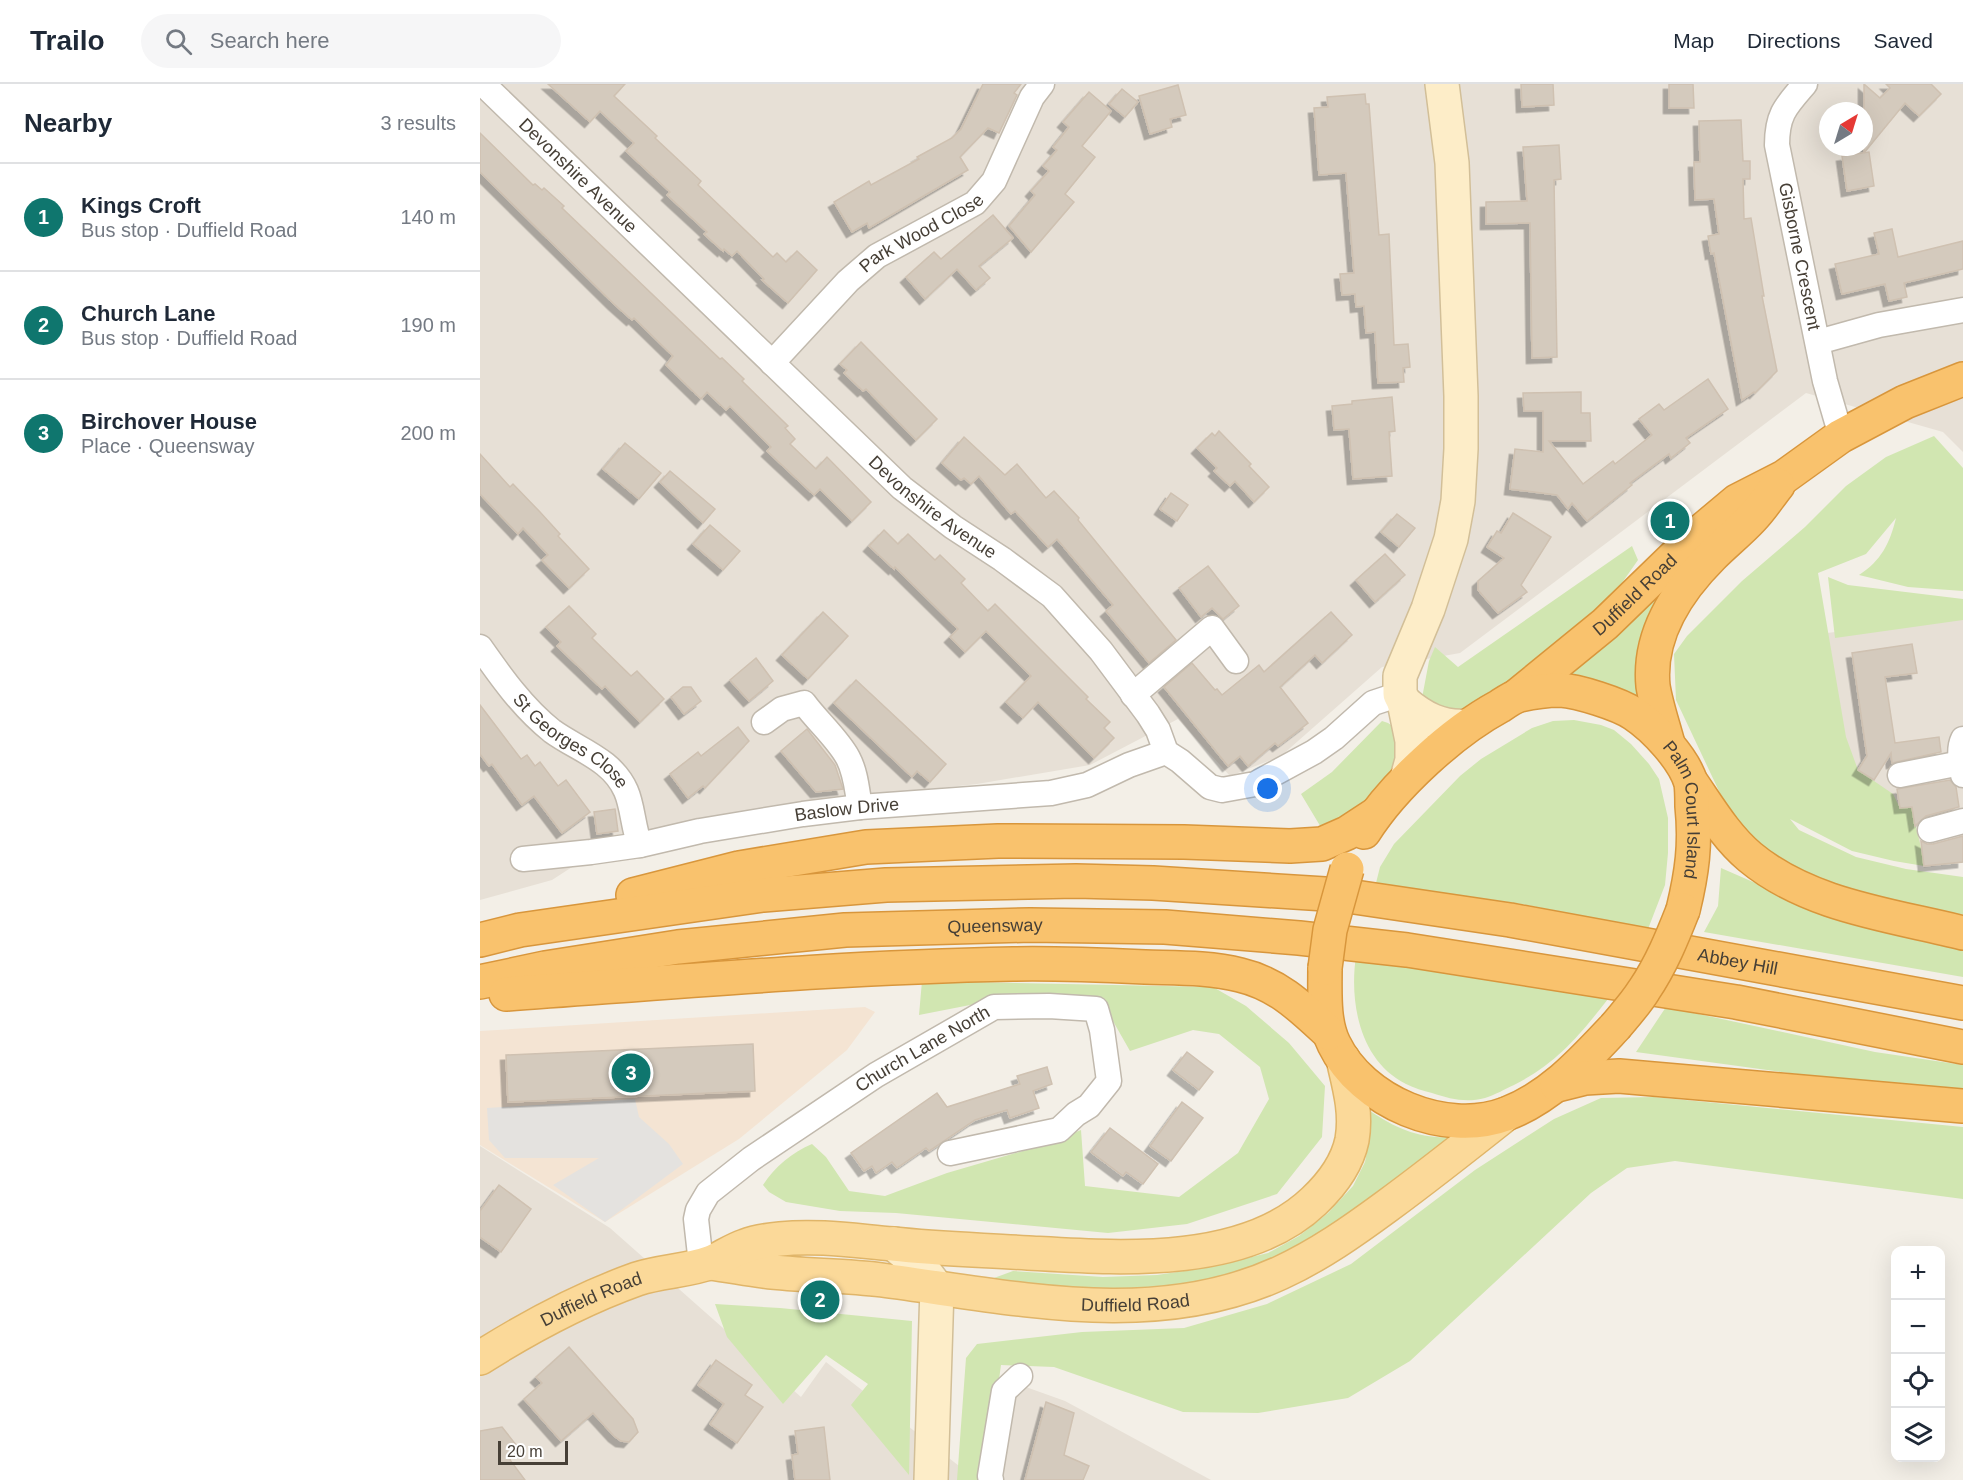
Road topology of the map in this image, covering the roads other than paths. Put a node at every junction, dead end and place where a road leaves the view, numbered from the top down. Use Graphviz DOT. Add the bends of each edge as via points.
graph roads {
  1 [pos="483,84"];
  2 [pos="1042,84"];
  3 [pos="1442,84"];
  4 [pos="1805,84"];
  5 [pos="1963,310"];
  6 [pos="1818,342"];
  7 [pos="772,363"];
  8 [pos="1963,379"];
  9 [pos="1841,436"];
  10 [pos="1784,477"];
  11 [pos="480,647"];
  12 [pos="1236,661"];
  13 [pos="1133,695"];
  14 [pos="1517,696"];
  15 [pos="1402,698"];
  16 [pos="764,722"];
  17 [pos="1467,726"];
  18 [pos="1963,739"];
  19 [pos="1668,744"];
  20 [pos="1166,752"];
  21 [pos="1962,769"];
  22 [pos="1900,775"];
  23 [pos="1407,778"];
  24 [pos="1690,782"];
  25 [pos="860,807"];
  26 [pos="1376,814"];
  27 [pos="1963,821"];
  28 [pos="1930,830"];
  29 [pos="640,845"];
  30 [pos="523,859"];
  31 [pos="520,930"];
  32 [pos="1963,933"];
  33 [pos="480,940"];
  34 [pos="480,982"];
  35 [pos="480,996"];
  36 [pos="1963,1003"];
  37 [pos="1336,1046"];
  38 [pos="1963,1047"];
  39 [pos="1557,1085"];
  40 [pos="1963,1106"];
  41 [pos="1506,1114"];
  42 [pos="950,1153"];
  43 [pos="894,1244"];
  44 [pos="969,1251"];
  45 [pos="706,1263"];
  46 [pos="937,1288"];
  47 [pos="480,1358"];
  48 [pos="1020,1376"];
  49 [pos="931,1480"];
  50 [pos="991,1480"];
  1 -- 7 [label="street, Devonshire Avenue"];
  2 -- 7 [label="street, Park Wood Close" via="1032,97 994,181 975,203 877,256 848,281"];
  3 -- 15 [label="street" via="1452,164 1461,396 1458,501 1442,569 1400,676"];
  4 -- 6 [label="street, Gisborne Crescent" via="1780,117 1777,145"];
  5 -- 6 [label="street" via="1879,325"];
  6 -- 9 [label="street, Gisborne Crescent"];
  7 -- 13 [label="street, Devonshire Avenue" via="902,488 1052,596 1101,651"];
  8 -- 9 [label="highway, Duffield Road" via="1905,402"];
  9 -- 10 [label="highway, Duffield Road"];
  10 -- 14 [label="highway, Duffield Road" via="1737,501 1605,624"];
  10 -- 19 [label="highway, Duffield Road" via="1754,517 1711,557 1678,596 1657,640 1653,686"];
  11 -- 29 [label="street, St Georges Close" via="535,715 610,769 626,791"];
  12 -- 13 [label="street" via="1212,628"];
  13 -- 20 [label="street, Devonshire Avenue" via="1158,730"];
  14 -- 17 [label="highway, Palm Court Island"];
  14 -- 19 [label="highway, Palm Court Island" via="1563,690 1613,704 1634,714"];
  15 -- 17 [label="street" via="1432,721"];
  15 -- 20 [label="street" via="1373,703 1314,752 1255,784 1222,790 1210,787"];
  15 -- 23 [label="street" via="1412,741"];
  16 -- 25 [label="street" via="808,698 815,719 848,758"];
  17 -- 23 [label="highway, Palm Court Island"];
  18 -- 21 [label="street"];
  19 -- 24 [label="highway, Palm Court Island"];
  20 -- 25 [label="street, Baslow Drive" via="1088,784 1060,791"];
  21 -- 22 [label="street"];
  23 -- 26 [label="highway, Palm Court Island"];
  24 -- 32 [label="highway" via="1731,839 1749,857 1788,883 1869,911"];
  24 -- 39 [label="highway, Palm Court Island, bridge" via="1694,845 1691,874 1671,942 1644,991 1615,1027"];
  25 -- 29 [label="street, Baslow Drive" via="700,831"];
  26 -- 31 [label="highway" via="1322,844 998,841 866,847 739,868"];
  26 -- 37 [label="highway, Palm Court Island, bridge" via="1347,869 1330,930 1325,997"];
  27 -- 28 [label="street"];
  29 -- 30 [label="street, Baslow Drive"];
  31 -- 33 [label="highway"];
  31 -- 36 [label="highway, Abbey Hill" via="763,895 886,885 1153,883 1341,895 1510,920"];
  34 -- 38 [label="highway, Queensway" via="667,949 845,930 1165,927 1407,950 1510,965 1736,1002"];
  35 -- 37 [label="highway" via="947,965 1066,963 1206,969 1274,987 1290,997"];
  37 -- 41 [label="highway, Palm Court Island" via="1362,1082 1406,1108 1453,1120"];
  37 -- 44 [label="main road, Duffield Road" via="1352,1099 1354,1123 1348,1156 1324,1192 1288,1221 1225,1246 1143,1258"];
  39 -- 40 [label="highway" via="1619,1076"];
  39 -- 41 [label="highway, Palm Court Island"];
  41 -- 46 [label="main road, Duffield Road" via="1327,1248 1280,1273 1233,1290 1192,1299 1114,1305 1046,1303"];
  42 -- 45 [label="street, Church Lane North" via="1059,1130 1089,1106 1109,1081 1096,1009 994,1007 876,1075 744,1164 708,1193 696,1219"];
  43 -- 44 [label="main road, Duffield Road"];
  43 -- 45 [label="main road, Duffield Road" via="806,1237 777,1239 746,1245"];
  43 -- 46 [label="street"];
  44 -- 46 [label="street"];
  45 -- 46 [label="main road, Duffield Road"];
  45 -- 47 [label="main road, Duffield Road" via="639,1279 576,1304"];
  46 -- 49 [label="street"];
  48 -- 50 [label="street" via="1004,1390"];
}
